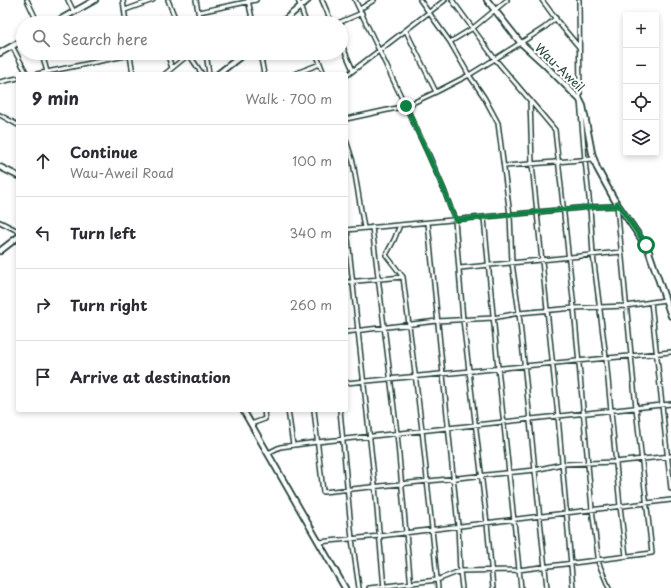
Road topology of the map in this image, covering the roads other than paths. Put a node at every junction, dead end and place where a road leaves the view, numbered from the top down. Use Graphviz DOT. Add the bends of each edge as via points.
graph roads {
  1 [pos="27,0"];
  2 [pos="68,0"];
  3 [pos="95,0"];
  4 [pos="123,0"];
  5 [pos="153,0"];
  6 [pos="168,0"];
  7 [pos="196,0"];
  8 [pos="256,0"];
  9 [pos="298,0"];
  10 [pos="308,0"];
  11 [pos="322,0"];
  12 [pos="355,0"];
  13 [pos="374,0"];
  14 [pos="420,0"];
  15 [pos="445,0"];
  16 [pos="452,0"];
  17 [pos="487,0"];
  18 [pos="507,0"];
  19 [pos="542,0"];
  20 [pos="579,0"];
  21 [pos="248,1"];
  22 [pos="300,6"];
  23 [pos="125,10"];
  24 [pos="495,10"];
  25 [pos="361,11"];
  26 [pos="74,12"];
  27 [pos="199,12"];
  28 [pos="429,13"];
  29 [pos="35,16"];
  30 [pos="67,16"];
  31 [pos="125,16"];
  32 [pos="174,16"];
  33 [pos="199,16"];
  34 [pos="251,16"];
  35 [pos="289,16"];
  36 [pos="304,16"];
  37 [pos="329,16"];
  38 [pos="348,18"];
  39 [pos="556,18"];
  40 [pos="474,28"];
  41 [pos="406,30"];
  42 [pos="450,42"];
  43 [pos="520,42"];
  44 [pos="16,44"];
  45 [pos="12,46"];
  46 [pos="579,47"];
  47 [pos="380,51"];
  48 [pos="0,53"];
  49 [pos="16,53"];
  50 [pos="348,58"];
  51 [pos="496,58"];
  52 [pos="20,60"];
  53 [pos="44,60"];
  54 [pos="102,60"];
  55 [pos="131,60"];
  56 [pos="169,60"];
  57 [pos="181,60"];
  58 [pos="192,60"];
  59 [pos="207,60"];
  60 [pos="236,60"];
  61 [pos="261,60"];
  62 [pos="319,60"];
  63 [pos="320,64"];
  64 [pos="172,68"];
  65 [pos="60,69"];
  66 [pos="354,70"];
  67 [pos="26,72"];
  68 [pos="47,72"];
  69 [pos="61,72"];
  70 [pos="133,72"];
  71 [pos="167,72"];
  72 [pos="201,72"];
  73 [pos="209,72"];
  74 [pos="221,72"];
  75 [pos="264,72"];
  76 [pos="299,72"];
  77 [pos="323,72"];
  78 [pos="348,74"];
  79 [pos="469,75"];
  80 [pos="16,78"];
  81 [pos="0,82"];
  82 [pos="436,92"];
  83 [pos="530,100"];
  84 [pos="580,100"];
  85 [pos="406,106"];
  86 [pos="0,115"];
  87 [pos="348,119"];
  88 [pos="16,124"];
  89 [pos="348,146"];
  90 [pos="593,159"];
  91 [pos="585,160"];
  92 [pos="559,162"];
  93 [pos="532,164"];
  94 [pos="505,166"];
  95 [pos="0,167"];
  96 [pos="16,175"];
  97 [pos="617,205"];
  98 [pos="590,207"];
  99 [pos="564,210"];
  100 [pos="537,213"];
  101 [pos="510,215"];
  102 [pos="484,218"];
  103 [pos="455,220"];
  104 [pos="0,222"];
  105 [pos="428,223"];
  106 [pos="400,225"];
  107 [pos="372,227"];
  108 [pos="364,228"];
  109 [pos="16,230"];
  110 [pos="348,230"];
  111 [pos="16,239"];
  112 [pos="348,245"];
  113 [pos="0,251"];
  114 [pos="621,252"];
  115 [pos="593,255"];
  116 [pos="569,258"];
  117 [pos="541,260"];
  118 [pos="512,263"];
  119 [pos="488,266"];
  120 [pos="460,268"];
  121 [pos="402,277"];
  122 [pos="378,279"];
  123 [pos="353,281"];
  124 [pos="348,282"];
  125 [pos="665,300"];
  126 [pos="651,302"];
  127 [pos="626,306"];
  128 [pos="600,307"];
  129 [pos="574,308"];
  130 [pos="547,311"];
  131 [pos="519,313"];
  132 [pos="671,316"];
  133 [pos="493,318"];
  134 [pos="463,320"];
  135 [pos="437,321"];
  136 [pos="408,324"];
  137 [pos="384,328"];
  138 [pos="357,331"];
  139 [pos="348,332"];
  140 [pos="671,352"];
  141 [pos="657,353"];
  142 [pos="632,356"];
  143 [pos="606,358"];
  144 [pos="579,361"];
  145 [pos="553,363"];
  146 [pos="524,366"];
  147 [pos="498,368"];
  148 [pos="469,371"];
  149 [pos="444,374"];
  150 [pos="416,376"];
  151 [pos="390,379"];
  152 [pos="364,381"];
  153 [pos="348,383"];
  154 [pos="671,404"];
  155 [pos="662,405"];
  156 [pos="636,408"];
  157 [pos="610,411"];
  158 [pos="244,412"];
  159 [pos="264,412"];
  160 [pos="288,412"];
  161 [pos="314,412"];
  162 [pos="340,412"];
  163 [pos="584,413"];
  164 [pos="558,416"];
  165 [pos="530,419"];
  166 [pos="503,422"];
  167 [pos="251,424"];
  168 [pos="476,425"];
  169 [pos="449,427"];
  170 [pos="422,430"];
  171 [pos="397,433"];
  172 [pos="369,436"];
  173 [pos="343,438"];
  174 [pos="317,442"];
  175 [pos="293,444"];
  176 [pos="268,453"];
  177 [pos="669,456"];
  178 [pos="642,459"];
  179 [pos="615,462"];
  180 [pos="588,463"];
  181 [pos="562,464"];
  182 [pos="535,470"];
  183 [pos="509,473"];
  184 [pos="482,476"];
  185 [pos="454,478"];
  186 [pos="427,481"];
  187 [pos="401,484"];
  188 [pos="375,486"];
  189 [pos="348,489"];
  190 [pos="671,489"];
  191 [pos="671,500"];
  192 [pos="646,503"];
  193 [pos="620,506"];
  194 [pos="592,509"];
  195 [pos="567,513"];
  196 [pos="540,516"];
  197 [pos="514,519"];
  198 [pos="487,523"];
  199 [pos="458,526"];
  200 [pos="432,529"];
  201 [pos="406,533"];
  202 [pos="380,536"];
  203 [pos="352,539"];
  204 [pos="319,542"];
  205 [pos="626,556"];
  206 [pos="598,560"];
  207 [pos="570,563"];
  208 [pos="544,567"];
  209 [pos="491,570"];
  210 [pos="518,570"];
  211 [pos="460,571"];
  212 [pos="437,580"];
  213 [pos="410,584"];
  214 [pos="384,587"];
  215 [pos="345,588"];
  216 [pos="359,588"];
  217 [pos="369,588"];
  218 [pos="411,588"];
  219 [pos="438,588"];
  220 [pos="462,588"];
  221 [pos="494,588"];
  222 [pos="521,588"];
  223 [pos="547,588"];
  224 [pos="573,588"];
  225 [pos="609,588"];
  1 -- 29 [label="street"];
  2 -- 26 [label="street"];
  3 -- 26 [label="street"];
  4 -- 23 [label="street"];
  5 -- 23 [label="street"];
  6 -- 32 [label="street"];
  7 -- 27 [label="street"];
  8 -- 21 [label="street"];
  9 -- 22 [label="street"];
  10 -- 22 [label="street"];
  11 -- 37 [label="street"];
  12 -- 25 [label="street"];
  13 -- 25 [label="street"];
  14 -- 28 [label="street"];
  15 -- 28 [label="street"];
  16 -- 40 [label="street"];
  17 -- 24 [label="street, Wau-Aweil"];
  18 -- 24 [label="street"];
  19 -- 39 [label="street"];
  20 -- 46 [label="street"];
  21 -- 27 [label="street"];
  21 -- 34 [label="street"];
  22 -- 35 [label="street"];
  22 -- 36 [label="street"];
  23 -- 31 [label="street"];
  24 -- 40 [label="street"];
  24 -- 43 [label="street, Wau-Aweil"];
  25 -- 38 [label="street"];
  25 -- 47 [label="street"];
  26 -- 30 [label="street"];
  27 -- 33 [label="street"];
  28 -- 41 [label="street"];
  28 -- 42 [label="street"];
  39 -- 43 [label="street"];
  39 -- 46 [label="street"];
  40 -- 42 [label="street"];
  40 -- 51 [label="street"];
  41 -- 47 [label="street"];
  41 -- 82 [label="street"];
  42 -- 79 [label="street"];
  43 -- 51 [label="street"];
  43 -- 84 [label="street, Wau-Aweil"];
  44 -- 45 [label="street"];
  45 -- 48 [label="street"];
  45 -- 49 [label="street"];
  46 -- 84 [label="street"];
  47 -- 66 [label="street"];
  47 -- 85 [label="street"];
  50 -- 66 [label="street"];
  51 -- 79 [label="street"];
  51 -- 83 [label="street"];
  52 -- 67 [label="street"];
  53 -- 68 [label="street"];
  54 -- 65 [label="street"];
  55 -- 70 [label="street"];
  56 -- 64 [label="street"];
  57 -- 64 [label="street"];
  58 -- 72 [label="street"];
  59 -- 73 [label="street"];
  60 -- 74 [label="street"];
  61 -- 75 [label="street"];
  62 -- 63 [label="street"];
  63 -- 76 [label="street"];
  63 -- 77 [label="street"];
  64 -- 71 [label="street"];
  65 -- 68 [label="street"];
  65 -- 69 [label="street"];
  66 -- 78 [label="street"];
  79 -- 82 [label="street"];
  79 -- 94 [label="street" via="497,118"];
  80 -- 81 [label="street"];
  82 -- 85 [label="street"];
  83 -- 92 [label="street" via="555,130"];
  83 -- 93 [label="street"];
  84 -- 90 [label="street, Wau-Aweil"];
  84 -- 91 [label="street"];
  85 -- 87 [label="street"];
  85 -- 103 [label="street"];
  86 -- 88 [label="street"];
  89 -- 108 [label="street"];
  90 -- 91 [label="street"];
  90 -- 97 [label="street, Wau-Aweil"];
  91 -- 92 [label="street"];
  91 -- 98 [label="street"];
  92 -- 93 [label="street"];
  92 -- 99 [label="street"];
  93 -- 94 [label="street"];
  93 -- 100 [label="street"];
  94 -- 101 [label="street"];
  95 -- 96 [label="street"];
  97 -- 98 [label="street"];
  97 -- 114 [label="street"];
  97 -- 125 [label="street, Wau-Aweil" via="648,249"];
  98 -- 99 [label="street"];
  98 -- 115 [label="street"];
  99 -- 100 [label="street"];
  99 -- 116 [label="street"];
  100 -- 101 [label="street"];
  100 -- 117 [label="street"];
  101 -- 102 [label="street"];
  101 -- 118 [label="street"];
  102 -- 103 [label="street"];
  102 -- 119 [label="street"];
  103 -- 105 [label="street"];
  103 -- 120 [label="street"];
  104 -- 109 [label="street"];
  105 -- 106 [label="street"];
  105 -- 135 [label="street"];
  106 -- 107 [label="street"];
  106 -- 121 [label="street" via="386,254"];
  107 -- 108 [label="street"];
  107 -- 122 [label="street"];
  108 -- 110 [label="street"];
  111 -- 113 [label="street"];
  112 -- 123 [label="street"];
  114 -- 115 [label="street"];
  114 -- 127 [label="street"];
  115 -- 116 [label="street"];
  115 -- 128 [label="street"];
  116 -- 117 [label="street"];
  116 -- 129 [label="street"];
  117 -- 118 [label="street"];
  117 -- 130 [label="street"];
  118 -- 119 [label="street"];
  118 -- 131 [label="street"];
  119 -- 120 [label="street"];
  119 -- 133 [label="street"];
  120 -- 134 [label="street"];
  121 -- 122 [label="street"];
  121 -- 136 [label="street"];
  122 -- 123 [label="street"];
  122 -- 137 [label="street"];
  123 -- 124 [label="street"];
  123 -- 138 [label="street"];
  125 -- 126 [label="street"];
  125 -- 132 [label="street, Wau-Aweil"];
  126 -- 127 [label="street"];
  126 -- 141 [label="street"];
  127 -- 128 [label="street"];
  127 -- 142 [label="street"];
  128 -- 129 [label="street"];
  128 -- 143 [label="street"];
  129 -- 130 [label="street"];
  129 -- 144 [label="street"];
  130 -- 131 [label="street"];
  130 -- 145 [label="street"];
  131 -- 133 [label="street"];
  131 -- 146 [label="street"];
  133 -- 134 [label="street"];
  133 -- 147 [label="street"];
  134 -- 135 [label="street"];
  134 -- 148 [label="street"];
  135 -- 136 [label="street"];
  135 -- 149 [label="street"];
  136 -- 137 [label="street"];
  136 -- 150 [label="street"];
  137 -- 138 [label="street"];
  137 -- 151 [label="street"];
  138 -- 139 [label="street"];
  138 -- 152 [label="street"];
  140 -- 141 [label="street"];
  141 -- 142 [label="street"];
  141 -- 155 [label="street"];
  142 -- 143 [label="street"];
  142 -- 156 [label="street"];
  143 -- 144 [label="street"];
  143 -- 157 [label="street"];
  144 -- 145 [label="street"];
  144 -- 163 [label="street"];
  145 -- 146 [label="street"];
  145 -- 164 [label="street"];
  146 -- 147 [label="street"];
  146 -- 165 [label="street"];
  147 -- 148 [label="street"];
  147 -- 166 [label="street"];
  148 -- 149 [label="street"];
  148 -- 168 [label="street"];
  149 -- 150 [label="street"];
  149 -- 169 [label="street"];
  150 -- 151 [label="street"];
  150 -- 170 [label="street"];
  151 -- 152 [label="street"];
  151 -- 171 [label="street"];
  152 -- 153 [label="street"];
  152 -- 172 [label="street"];
  154 -- 155 [label="street"];
  155 -- 156 [label="street"];
  155 -- 177 [label="street"];
  156 -- 157 [label="street"];
  156 -- 178 [label="street"];
  157 -- 163 [label="street"];
  157 -- 179 [label="street"];
  158 -- 167 [label="street"];
  159 -- 167 [label="street" via="265,419"];
  160 -- 175 [label="street"];
  161 -- 174 [label="street"];
  162 -- 173 [label="street"];
  163 -- 164 [label="street"];
  163 -- 180 [label="street"];
  164 -- 165 [label="street"];
  164 -- 181 [label="street"];
  165 -- 166 [label="street"];
  165 -- 182 [label="street"];
  166 -- 168 [label="street"];
  166 -- 183 [label="street"];
  167 -- 176 [label="street"];
  168 -- 169 [label="street"];
  168 -- 184 [label="street"];
  169 -- 170 [label="street"];
  169 -- 185 [label="street"];
  170 -- 171 [label="street"];
  170 -- 186 [label="street"];
  171 -- 172 [label="street"];
  171 -- 187 [label="street"];
  172 -- 173 [label="street"];
  172 -- 188 [label="street"];
  173 -- 174 [label="street"];
  173 -- 189 [label="street"];
  174 -- 175 [label="street"];
  174 -- 189 [label="street" via="322,492"];
  175 -- 176 [label="street"];
  176 -- 204 [label="street"];
  177 -- 178 [label="street"];
  177 -- 190 [label="street"];
  178 -- 179 [label="street"];
  178 -- 192 [label="street"];
  179 -- 180 [label="street"];
  179 -- 193 [label="street"];
  180 -- 181 [label="street"];
  180 -- 194 [label="street"];
  181 -- 182 [label="street"];
  181 -- 195 [label="street"];
  182 -- 183 [label="street"];
  182 -- 196 [label="street"];
  183 -- 184 [label="street"];
  183 -- 197 [label="street"];
  184 -- 185 [label="street"];
  184 -- 198 [label="street"];
  185 -- 186 [label="street"];
  185 -- 199 [label="street"];
  186 -- 187 [label="street"];
  186 -- 200 [label="street"];
  187 -- 188 [label="street"];
  187 -- 201 [label="street"];
  188 -- 189 [label="street"];
  188 -- 202 [label="street"];
  189 -- 203 [label="street"];
  191 -- 192 [label="street"];
  192 -- 193 [label="street"];
  192 -- 205 [label="street" via="652,553"];
  193 -- 194 [label="street"];
  193 -- 205 [label="street"];
  194 -- 195 [label="street"];
  194 -- 206 [label="street"];
  195 -- 196 [label="street"];
  195 -- 207 [label="street"];
  196 -- 197 [label="street"];
  196 -- 208 [label="street"];
  197 -- 198 [label="street"];
  197 -- 210 [label="street"];
  198 -- 199 [label="street"];
  198 -- 209 [label="street"];
  199 -- 200 [label="street"];
  199 -- 211 [label="street"];
  200 -- 201 [label="street"];
  200 -- 212 [label="street"];
  201 -- 202 [label="street"];
  201 -- 213 [label="street"];
  202 -- 203 [label="street"];
  202 -- 214 [label="street"];
  203 -- 204 [label="street"];
  203 -- 216 [label="street"];
  204 -- 215 [label="street"];
  205 -- 206 [label="street"];
  206 -- 207 [label="street"];
  206 -- 225 [label="street"];
  207 -- 208 [label="street"];
  207 -- 224 [label="street"];
  208 -- 210 [label="street"];
  208 -- 223 [label="street"];
  209 -- 210 [label="street"];
  209 -- 211 [label="street"];
  209 -- 221 [label="street"];
  210 -- 222 [label="street"];
  211 -- 212 [label="street"];
  211 -- 220 [label="street"];
  212 -- 213 [label="street"];
  212 -- 219 [label="street"];
  213 -- 214 [label="street"];
  213 -- 218 [label="street"];
  214 -- 217 [label="street"];
}
